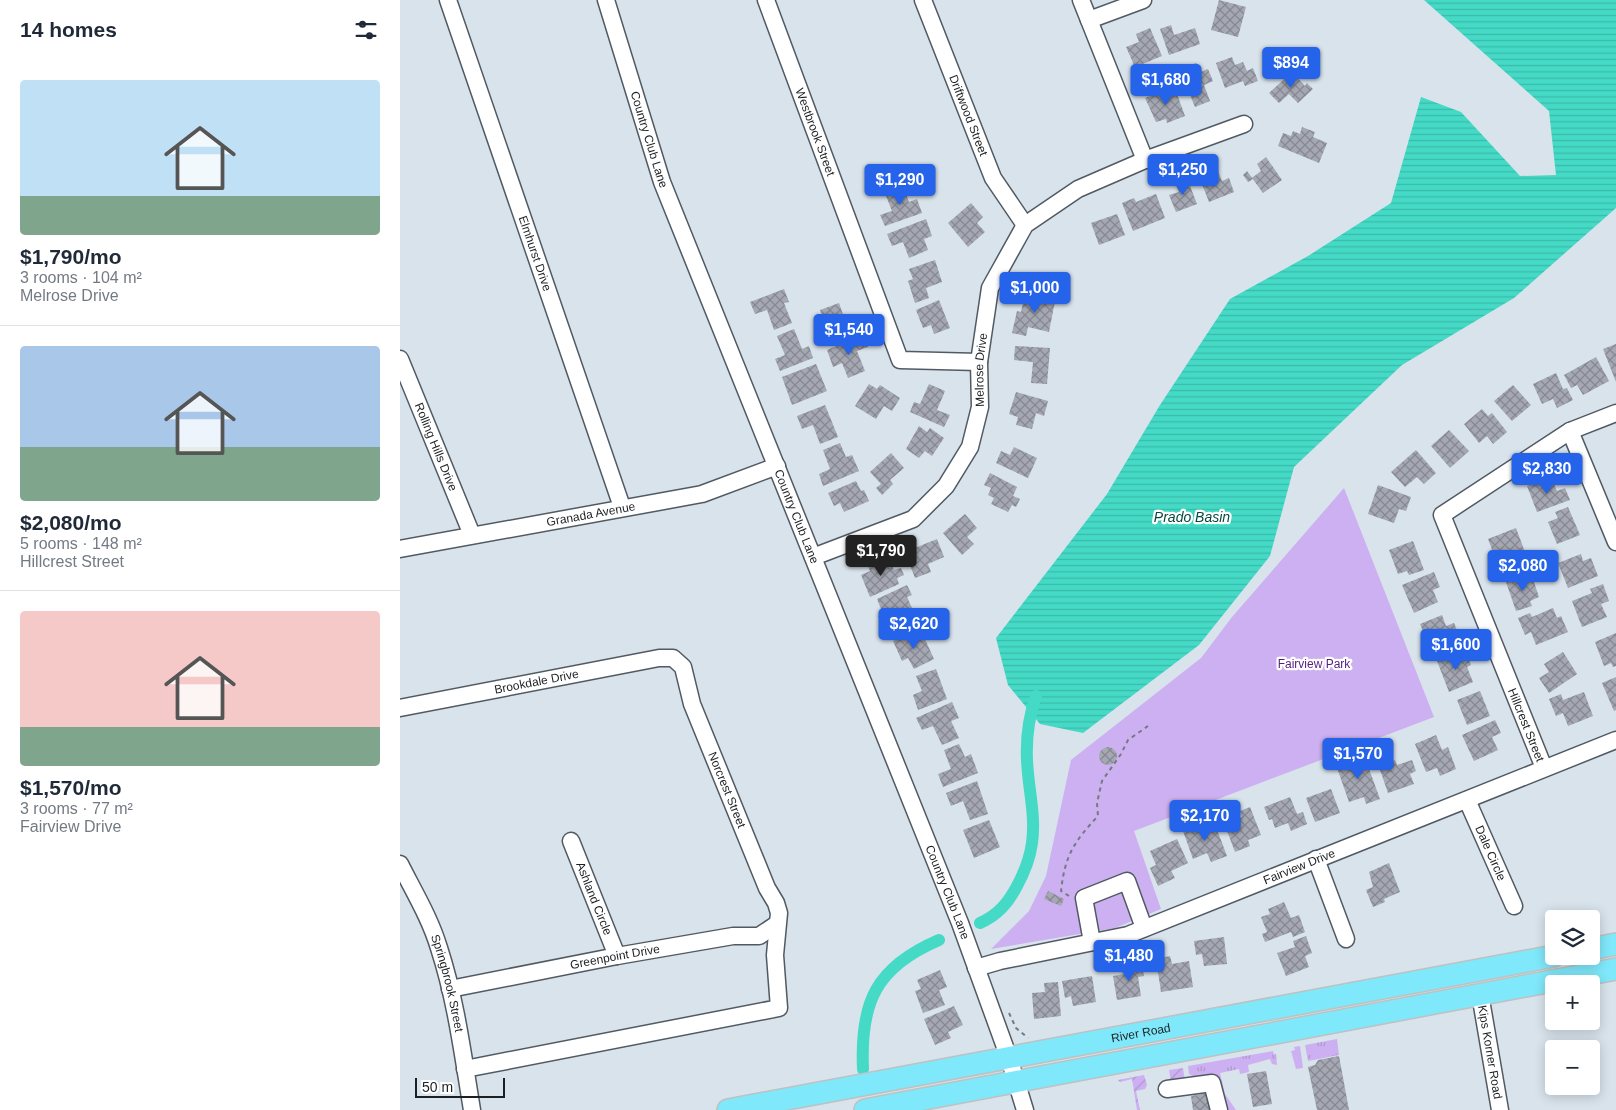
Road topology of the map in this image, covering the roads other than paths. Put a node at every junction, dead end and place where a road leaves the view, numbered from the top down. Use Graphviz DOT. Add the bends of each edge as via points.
graph roads {
  1 [pos="448,0"];
  2 [pos="606,0"];
  3 [pos="766,0"];
  4 [pos="923,0"];
  5 [pos="1081,0"];
  6 [pos="1143,0"];
  7 [pos="1088,20"];
  8 [pos="1244,124"];
  9 [pos="1145,160"];
  10 [pos="1025,225"];
  11 [pos="400,359"];
  12 [pos="979,362"];
  13 [pos="1616,412"];
  14 [pos="1570,431"];
  15 [pos="777,466"];
  16 [pos="622,507"];
  17 [pos="472,536"];
  18 [pos="1616,542"];
  19 [pos="400,549"];
  20 [pos="814,557"];
  21 [pos="673,658"];
  22 [pos="400,708"];
  23 [pos="1616,740"];
  24 [pos="1544,768"];
  25 [pos="1467,800"];
  26 [pos="571,841"];
  27 [pos="1316,858"];
  28 [pos="400,864"];
  29 [pos="1514,906"];
  30 [pos="777,924"];
  31 [pos="1144,928"];
  32 [pos="1346,939"];
  33 [pos="1092,942"];
  34 [pos="1616,944"];
  35 [pos="1600,947"];
  36 [pos="617,956"];
  37 [pos="1545,958"];
  38 [pos="976,968"];
  39 [pos="1616,969"];
  40 [pos="450,989"];
  41 [pos="1480,994"];
  42 [pos="1009,1058"];
  43 [pos="465,1069"];
  44 [pos="1016,1080"];
  45 [pos="1167,1089"];
  46 [pos="472,1110"];
  47 [pos="728,1110"];
  48 [pos="865,1110"];
  49 [pos="1025,1110"];
  50 [pos="1219,1110"];
  51 [pos="1500,1110"];
  1 -- 16 [label="street, Elmhurst Drive"];
  2 -- 15 [label="street, Country Club Lane" via="662,182"];
  3 -- 12 [label="street, Westbrook Street" via="900,360"];
  4 -- 10 [label="street, Driftwood Street" via="993,178"];
  5 -- 7 [label="street"];
  6 -- 7 [label="street"];
  7 -- 9 [label="street"];
  8 -- 9 [label="street, Melrose Drive"];
  9 -- 10 [label="street, Melrose Drive" via="1078,189"];
  10 -- 12 [label="street, Melrose Drive" via="990,288"];
  11 -- 17 [label="street, Rolling Hills Drive"];
  12 -- 20 [label="street, Melrose Drive" via="980,407 970,447 946,486 913,519"];
  13 -- 14 [label="street"];
  14 -- 18 [label="street"];
  14 -- 24 [label="street, Hillcrest Street" via="1442,515"];
  15 -- 16 [label="street, Granada Avenue" via="702,494"];
  15 -- 20 [label="street, Country Club Lane"];
  16 -- 17 [label="street, Granada Avenue"];
  17 -- 19 [label="street, Granada Avenue"];
  20 -- 38 [label="street, Country Club Lane"];
  21 -- 22 [label="street, Brookdale Drive" via="659,658"];
  21 -- 30 [label="street, Norcrest Street" via="683,667 692,704 776,903 779,913"];
  23 -- 24 [label="street, Fairview Drive"];
  24 -- 25 [label="street, Fairview Drive"];
  25 -- 27 [label="street, Fairview Drive"];
  25 -- 29 [label="street, Dale Circle"];
  26 -- 36 [label="street, Ashland Circle"];
  27 -- 31 [label="street, Fairview Drive"];
  27 -- 32 [label="street"];
  28 -- 40 [label="street, Springbrook Street" via="427,916"];
  30 -- 36 [label="street, Greenpoint Drive" via="759,936 732,936"];
  30 -- 43 [label="street, Norcrest Street" via="775,955 779,1008"];
  31 -- 33 [label="street, Fairview Drive" via="1128,935"];
  31 -- 33 [label="street" via="1126,881 1084,898"];
  33 -- 38 [label="street, Fairview Drive"];
  34 -- 35 [label="main road"];
  36 -- 40 [label="street, Greenpoint Drive"];
  37 -- 42 [label="main road, River Road"];
  38 -- 42 [label="street, Country Club Lane"];
  39 -- 41 [label="main road, River Road"];
  40 -- 43 [label="street, Springbrook Street"];
  41 -- 44 [label="main road, River Road"];
  41 -- 51 [label="street, Kips Korner Road"];
  42 -- 44 [label="street, Country Club Lane"];
  42 -- 47 [label="main road, River Road"];
  43 -- 46 [label="street, Springbrook Street"];
  44 -- 48 [label="main road, River Road"];
  44 -- 49 [label="street, Country Club Lane"];
  45 -- 50 [label="street" via="1212,1083"];
}
